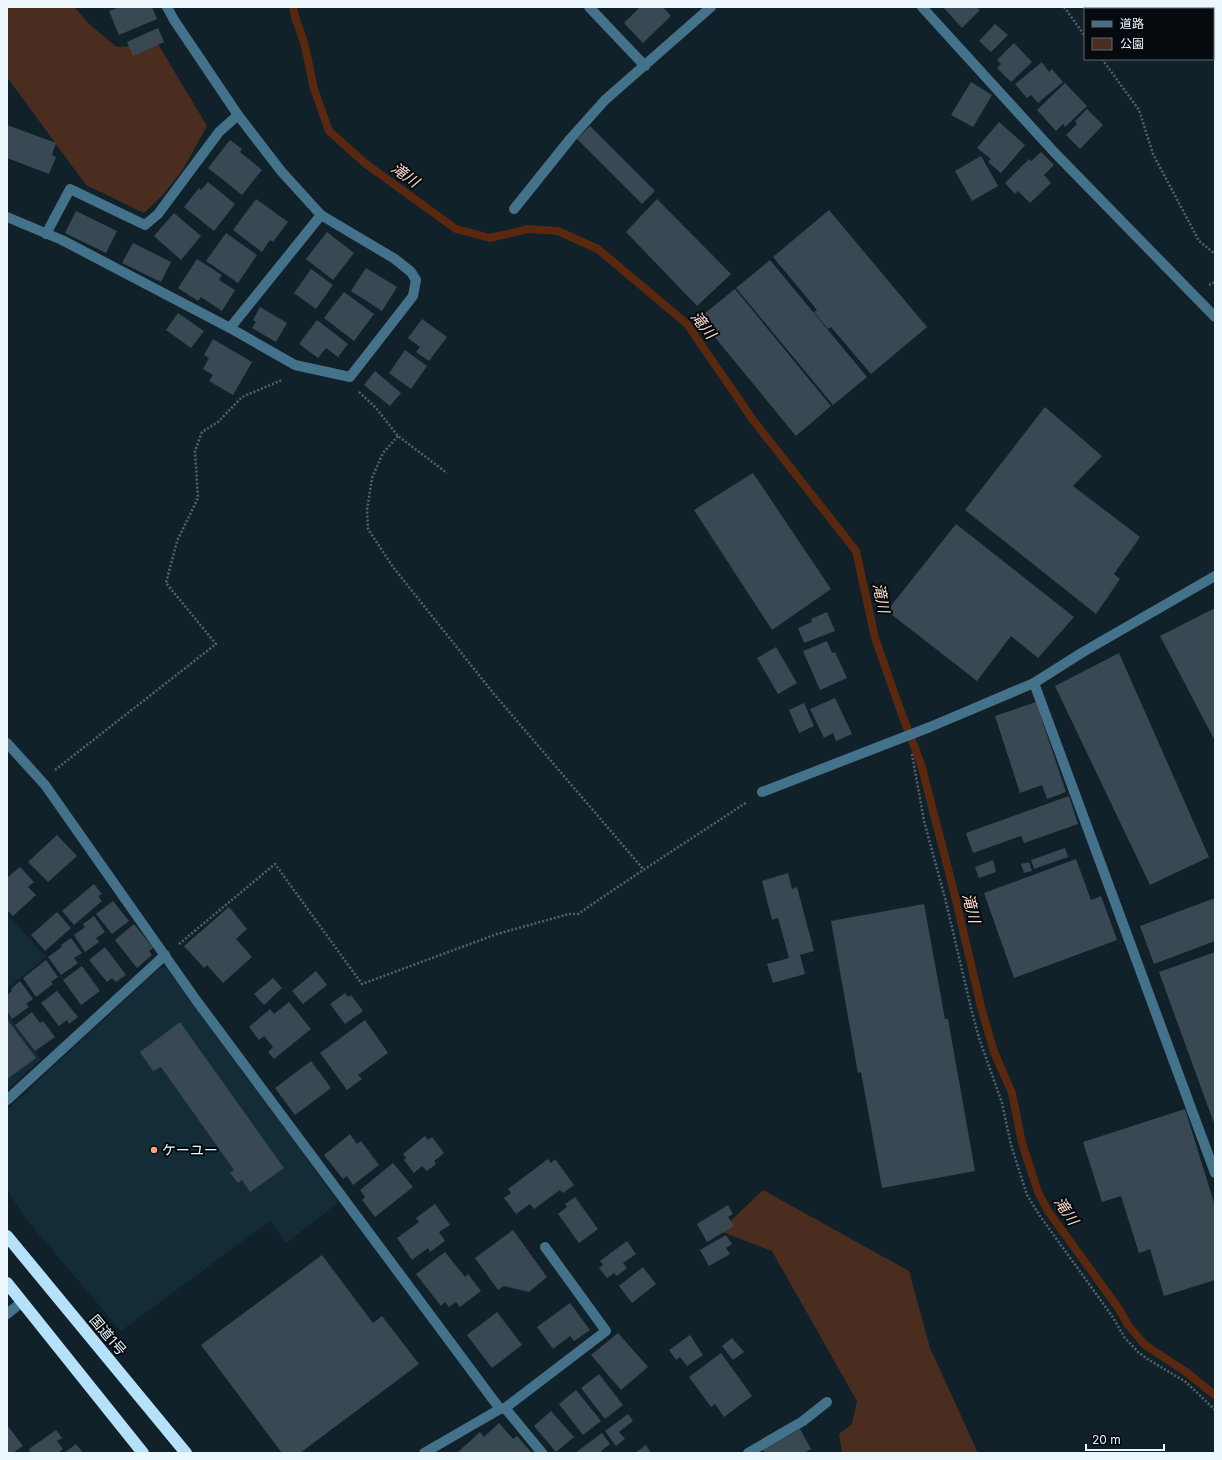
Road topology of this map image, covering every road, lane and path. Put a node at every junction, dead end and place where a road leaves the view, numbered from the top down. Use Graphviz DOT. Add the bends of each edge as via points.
graph roads {
  1 [pos="167,7"];
  2 [pos="589,7"];
  3 [pos="711,7"];
  4 [pos="922,7"];
  5 [pos="1064,7"];
  6 [pos="1084,35"];
  7 [pos="1103,60"];
  8 [pos="646,66"];
  9 [pos="238,116"];
  10 [pos="514,209"];
  11 [pos="321,215"];
  12 [pos="7,217"];
  13 [pos="46,234"];
  14 [pos="1215,254"];
  15 [pos="1215,317"];
  16 [pos="230,328"];
  17 [pos="315,370"];
  18 [pos="350,377"];
  19 [pos="398,436"];
  20 [pos="447,473"];
  21 [pos="1215,576"];
  22 [pos="1034,683"];
  23 [pos="906,736"];
  24 [pos="7,743"];
  25 [pos="40,781"];
  26 [pos="762,792"];
  27 [pos="644,870"];
  28 [pos="165,955"];
  29 [pos="7,1100"];
  30 [pos="1215,1174"];
  31 [pos="7,1236"];
  32 [pos="545,1247"];
  33 [pos="7,1284"];
  34 [pos="22,1302"];
  35 [pos="7,1314"];
  36 [pos="826,1402"];
  37 [pos="503,1408"];
  38 [pos="1215,1410"];
  39 [pos="142,1453"];
  40 [pos="186,1453"];
  41 [pos="424,1453"];
  42 [pos="542,1453"];
  43 [pos="748,1453"];
  1 -- 9 [label="street"];
  2 -- 8 [label="street"];
  3 -- 8 [label="street"];
  4 -- 15 [label="street" via="1054,152"];
  5 -- 6 [label="path"];
  7 -- 14 [label="path" via="1139,110 1153,154 1199,241"];
  8 -- 10 [label="street" via="605,100"];
  9 -- 11 [label="street" via="281,171"];
  9 -- 13 [label="street" via="219,132 158,214 145,224 70,189"];
  11 -- 16 [label="street"];
  11 -- 18 [label="street" via="395,259 411,272 416,280 413,296"];
  12 -- 13 [label="street"];
  13 -- 16 [label="street"];
  16 -- 17 [label="street" via="295,365"];
  17 -- 18 [label="street"];
  17 -- 25 [label="path" via="278,381 242,397 218,422 202,432 195,451 198,498 177,541 166,583 216,644"];
  18 -- 19 [label="path" via="356,389 376,408"];
  19 -- 20 [label="path"];
  19 -- 27 [label="path" via="382,453 372,478 367,510 368,529 393,567 494,694"];
  21 -- 22 [label="street"];
  22 -- 23 [label="street"];
  22 -- 30 [label="street"];
  23 -- 26 [label="street"];
  23 -- 38 [label="path" via="924,821 977,1031 1002,1103 1011,1145 1027,1195 1125,1338 1149,1360 1186,1382"];
  24 -- 25 [label="street"];
  25 -- 28 [label="street"];
  26 -- 27 [label="path"];
  27 -- 28 [label="path" via="578,914 569,914 497,934 362,984 274,864"];
  28 -- 29 [label="street"];
  28 -- 37 [label="street"];
  31 -- 40 [label="highway, 国道1号"];
  32 -- 37 [label="street" via="606,1331"];
  33 -- 34 [label="highway"];
  34 -- 35 [label="street"];
  34 -- 39 [label="highway"];
  36 -- 43 [label="street" via="803,1421"];
  37 -- 41 [label="street"];
  37 -- 42 [label="street"];
}
